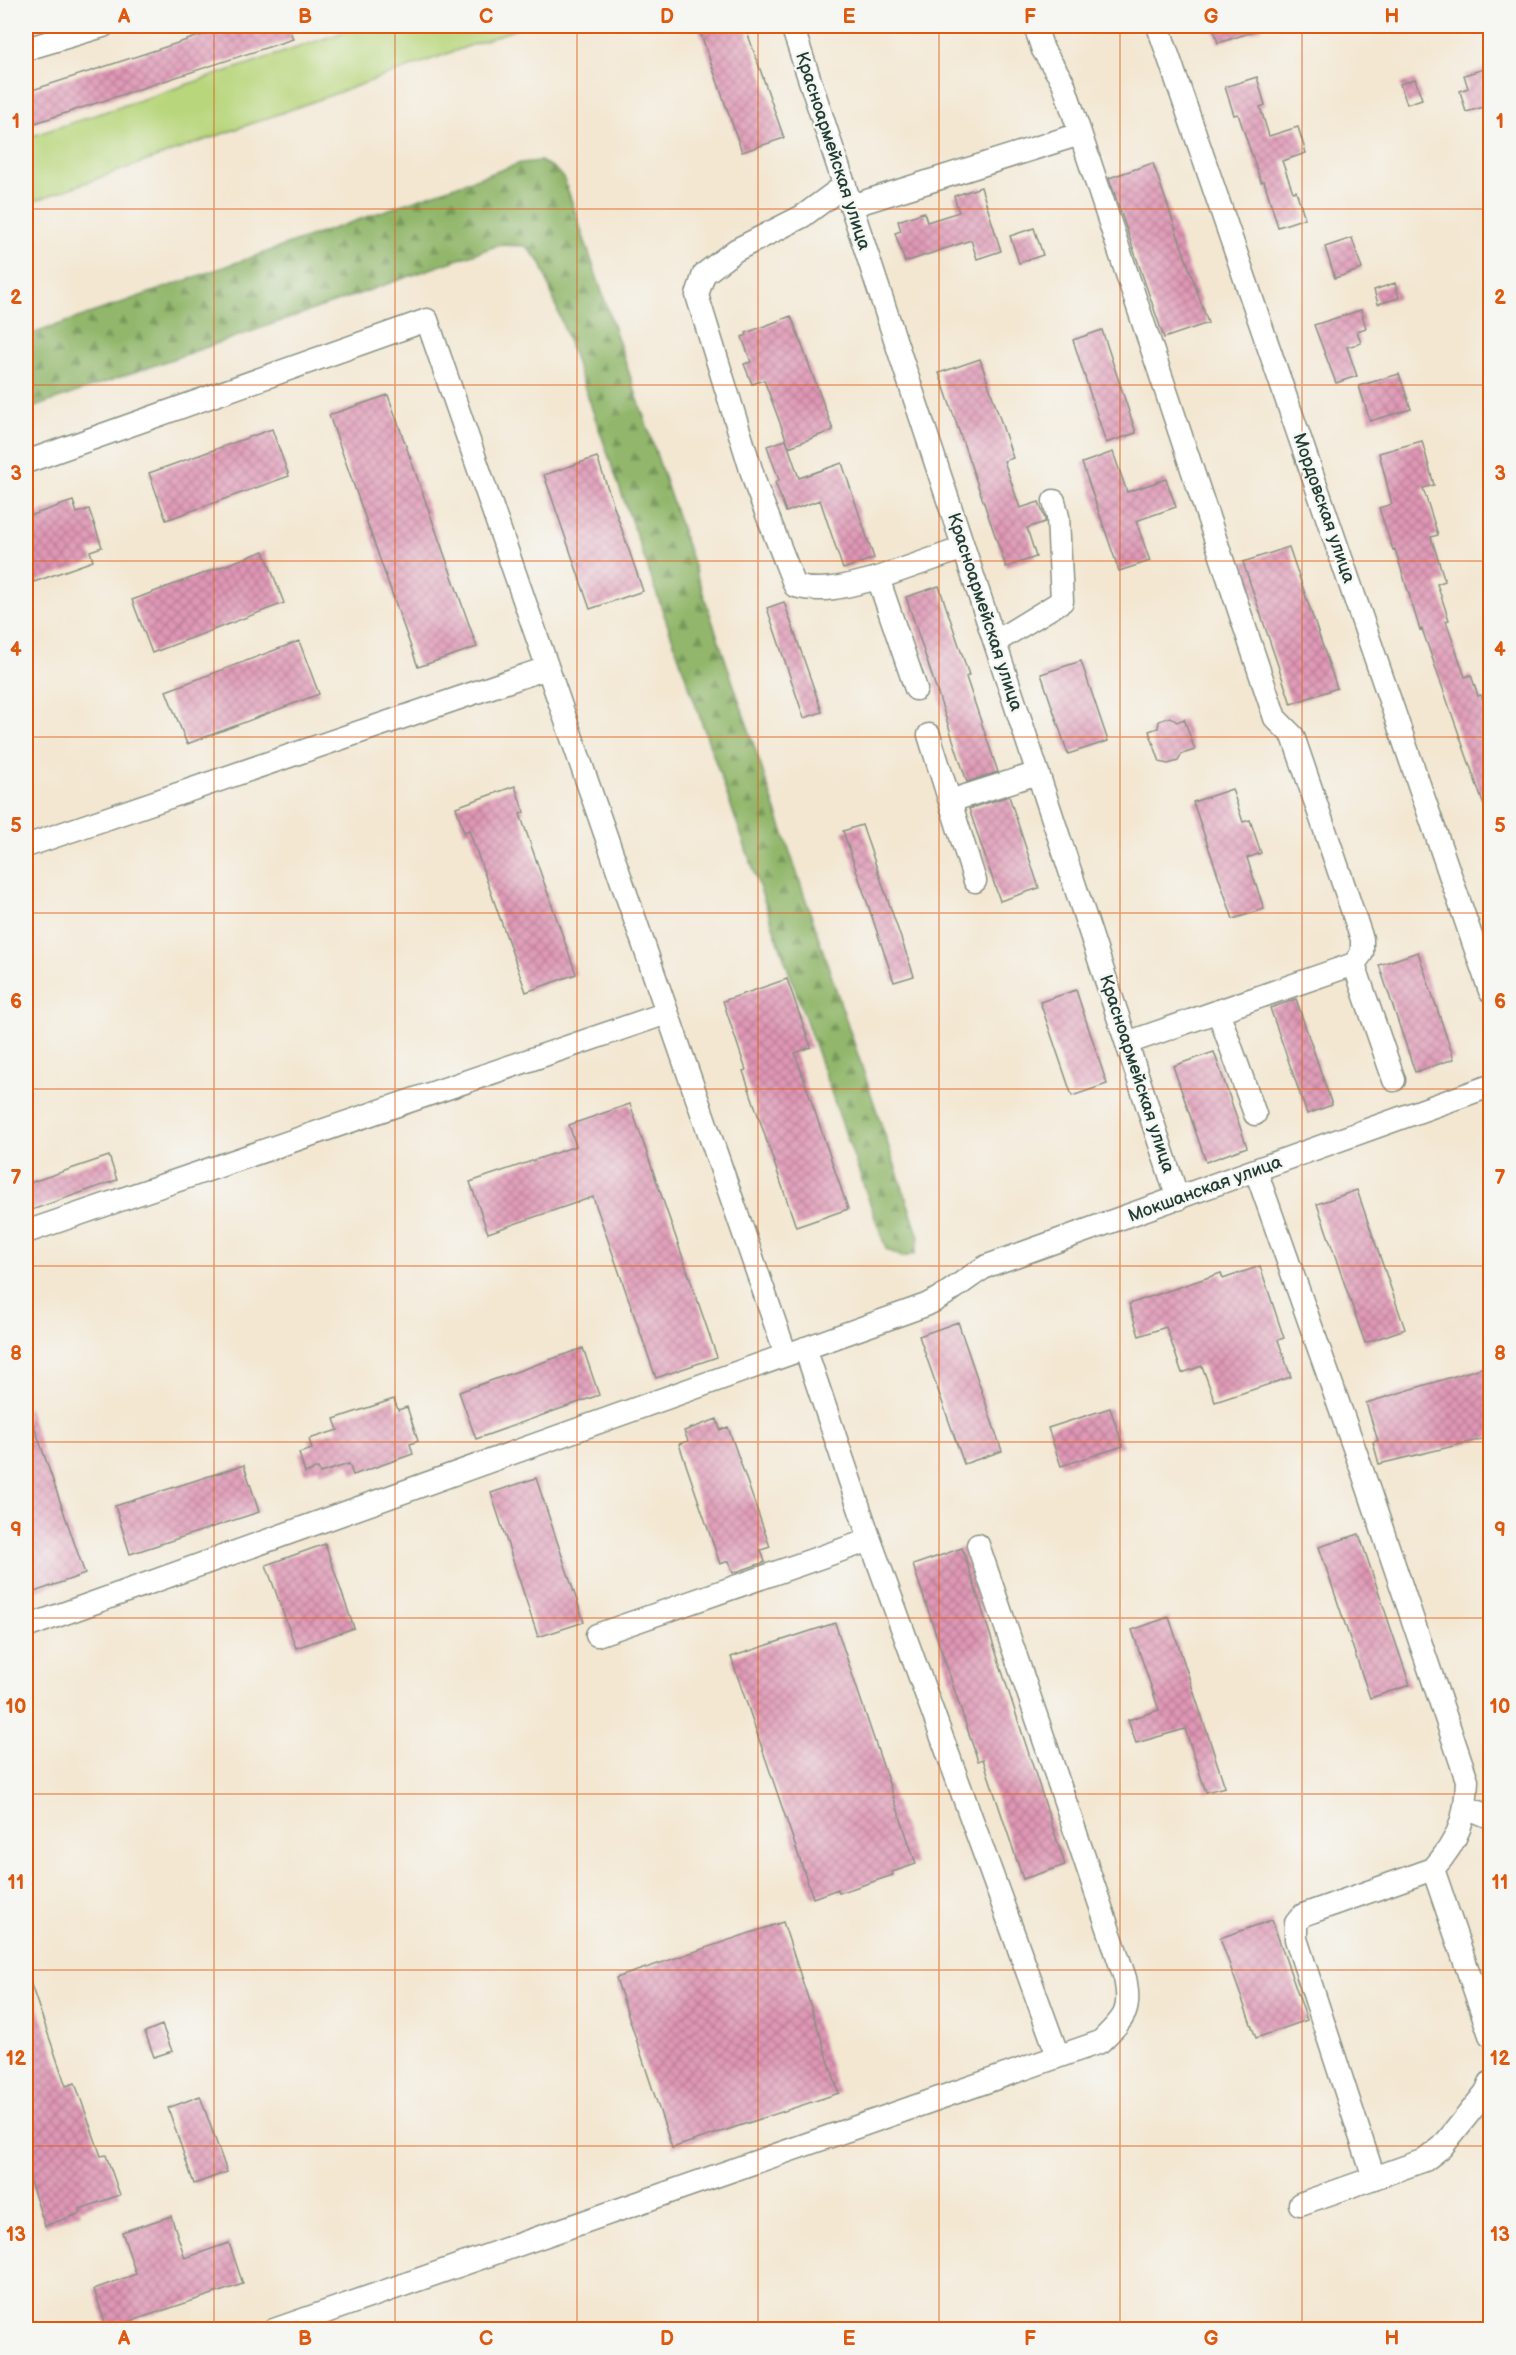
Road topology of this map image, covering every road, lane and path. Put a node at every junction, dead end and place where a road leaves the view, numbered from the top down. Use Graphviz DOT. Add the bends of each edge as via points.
graph roads {
  1 [pos="103,26"];
  2 [pos="792,26"];
  3 [pos="1035,26"];
  4 [pos="1158,26"];
  5 [pos="26,49"];
  6 [pos="1080,134"];
  7 [pos="848,196"];
  8 [pos="26,462"];
  9 [pos="1054,501"];
  10 [pos="964,548"];
  11 [pos="878,578"];
  12 [pos="995,642"];
  13 [pos="547,668"];
  14 [pos="916,689"];
  15 [pos="929,735"];
  16 [pos="1038,773"];
  17 [pos="950,801"];
  18 [pos="26,846"];
  19 [pos="975,880"];
  20 [pos="1354,964"];
  21 [pos="1491,991"];
  22 [pos="1218,1011"];
  23 [pos="667,1013"];
  24 [pos="1126,1043"];
  25 [pos="1394,1080"];
  26 [pos="1491,1086"];
  27 [pos="1255,1114"];
  28 [pos="1256,1171"];
  29 [pos="1178,1199"];
  30 [pos="26,1232"];
  31 [pos="796,1352"];
  32 [pos="870,1540"];
  33 [pos="978,1545"];
  34 [pos="26,1627"];
  35 [pos="597,1635"];
  36 [pos="1466,1808"];
  37 [pos="1491,1816"];
  38 [pos="1433,1869"];
  39 [pos="1491,2035"];
  40 [pos="1058,2056"];
  41 [pos="1491,2083"];
  42 [pos="1374,2178"];
  43 [pos="1300,2204"];
  44 [pos="274,2330"];
  1 -- 5 [label="street"];
  2 -- 7 [label="street, Красноармейская улица"];
  3 -- 6 [label="street" via="1043,50 1063,82"];
  4 -- 21 [label="street, Мордовская улица"];
  6 -- 7 [label="street"];
  6 -- 20 [label="street" via="1275,718 1293,736 1362,939 1362,953"];
  7 -- 10 [label="street, Красноармейская улица"];
  7 -- 11 [label="street" via="736,250 704,274 697,295 758,489 795,586 812,591"];
  8 -- 13 [label="street" via="427,320"];
  9 -- 12 [label="street" via="1062,601"];
  10 -- 11 [label="street"];
  10 -- 12 [label="street, Красноармейская улица"];
  11 -- 14 [label="street"];
  12 -- 16 [label="street, Красноармейская улица"];
  13 -- 18 [label="street"];
  13 -- 23 [label="street"];
  15 -- 17 [label="street"];
  16 -- 17 [label="street"];
  16 -- 24 [label="street, Красноармейская улица"];
  17 -- 19 [label="street"];
  20 -- 22 [label="street"];
  20 -- 25 [label="street"];
  22 -- 24 [label="street"];
  22 -- 27 [label="street"];
  23 -- 30 [label="street"];
  23 -- 31 [label="street"];
  24 -- 29 [label="street, Красноармейская улица"];
  26 -- 28 [label="street, Мокшанская улица"];
  28 -- 29 [label="street, Мокшанская улица"];
  28 -- 36 [label="street" via="1467,1780"];
  29 -- 31 [label="street, Мокшанская улица" via="987,1266 944,1297"];
  31 -- 32 [label="street"];
  31 -- 34 [label="street, Мокшанская улица"];
  32 -- 35 [label="street"];
  32 -- 40 [label="street"];
  33 -- 40 [label="street" via="1129,1999 1123,2019 1100,2042"];
  36 -- 37 [label="street"];
  36 -- 38 [label="street" via="1459,1834"];
  38 -- 39 [label="street"];
  38 -- 42 [label="street" via="1303,1915 1296,1923 1296,1939"];
  40 -- 44 [label="street"];
  41 -- 42 [label="street" via="1442,2147 1425,2160"];
  42 -- 43 [label="street"];
}
